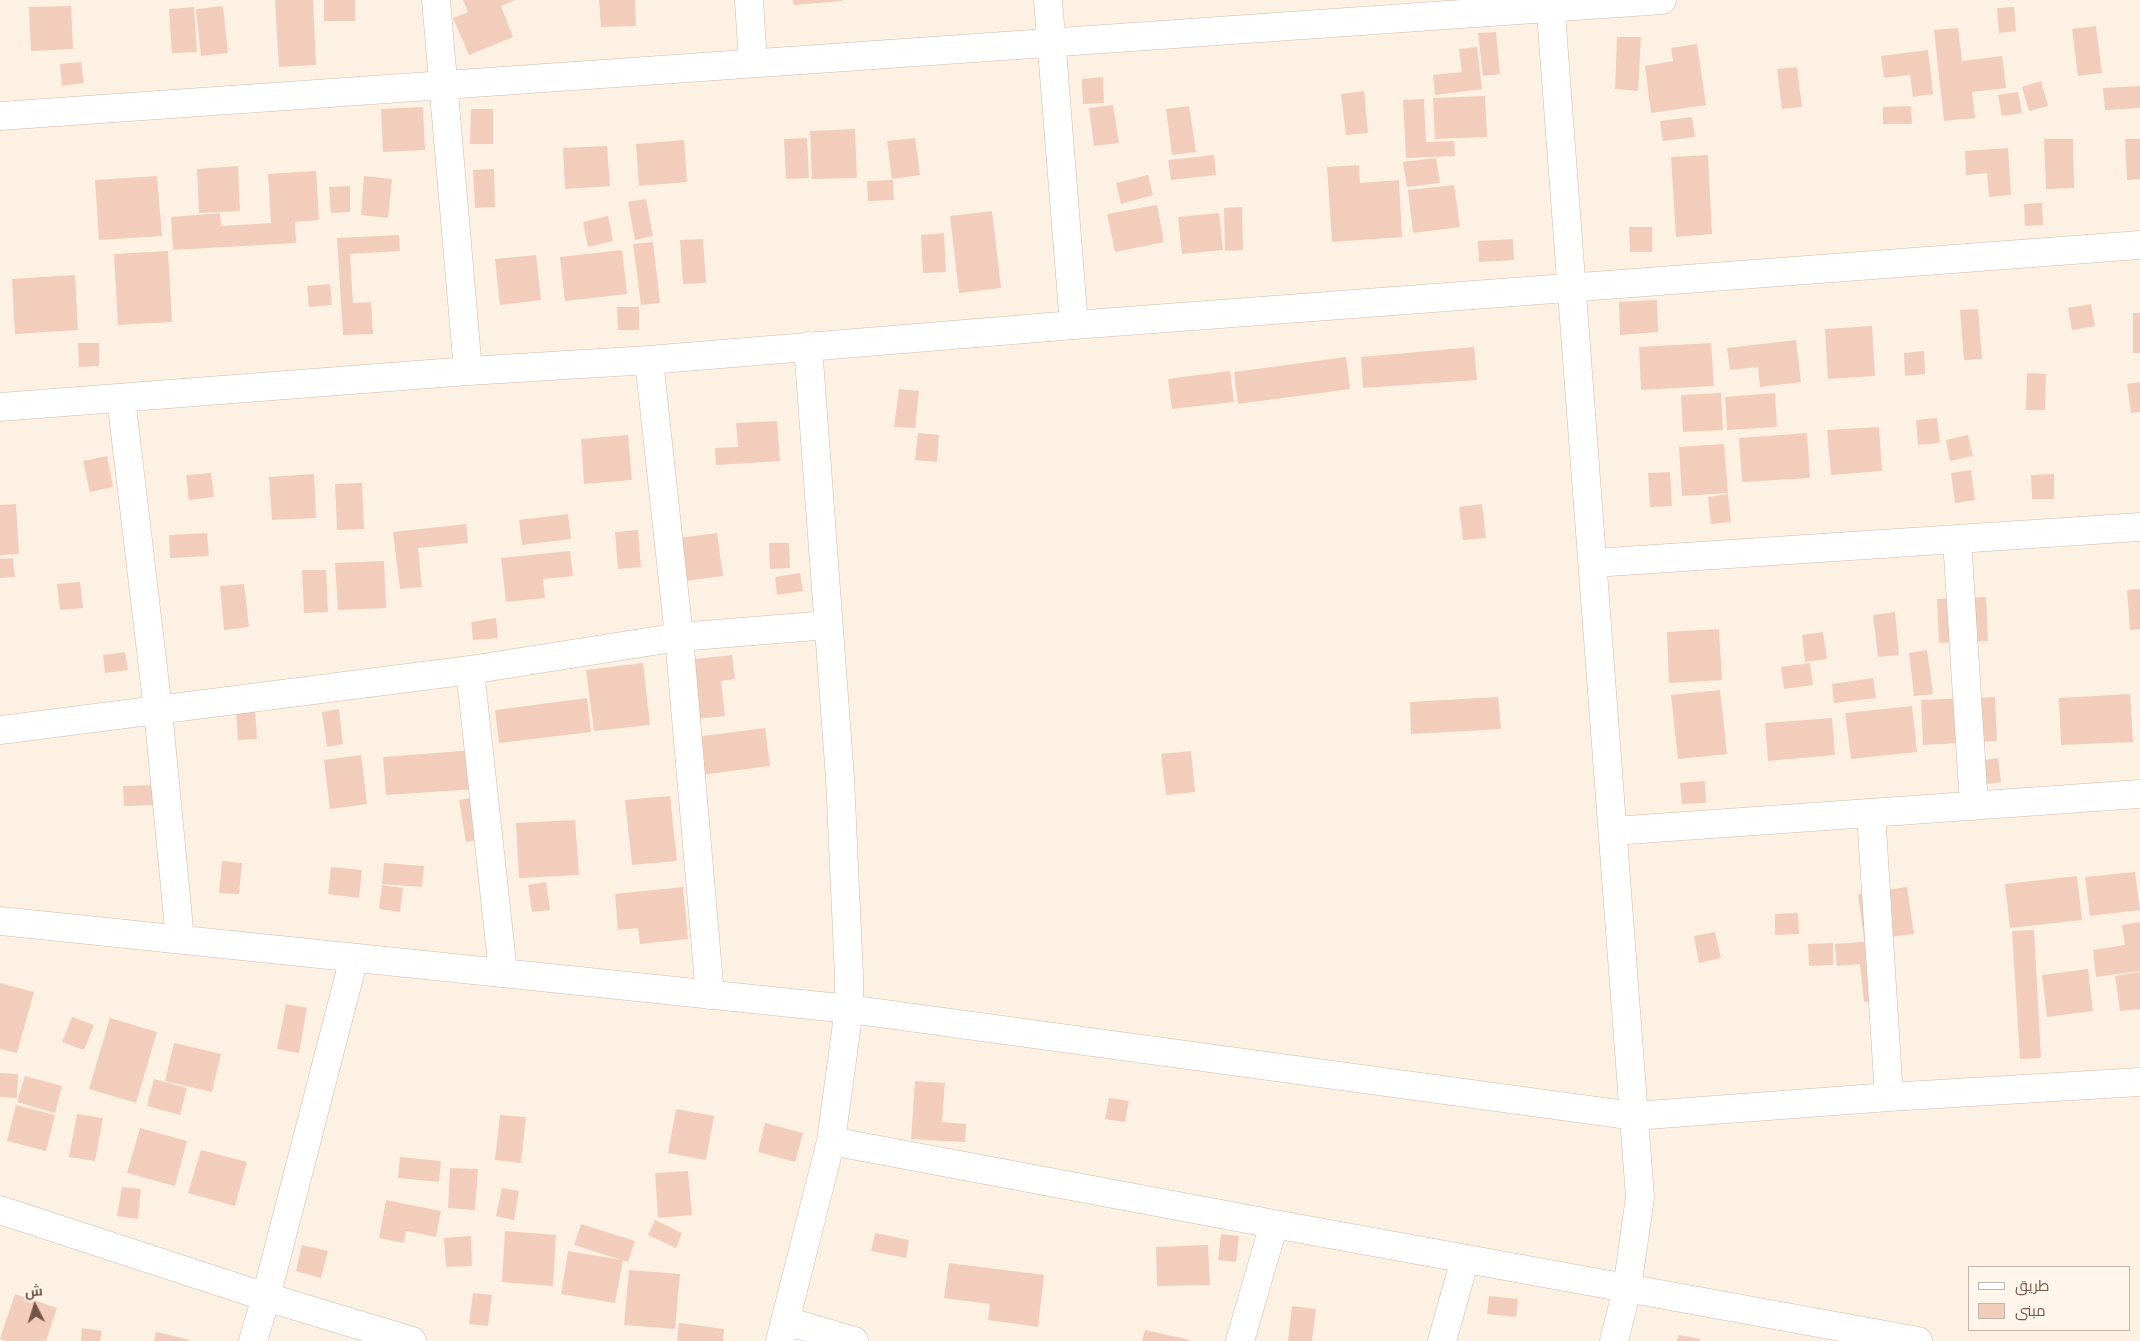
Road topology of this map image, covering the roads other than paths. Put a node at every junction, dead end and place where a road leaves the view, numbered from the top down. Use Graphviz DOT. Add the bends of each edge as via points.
graph roads {
  1 [pos="436,0"];
  2 [pos="749,0"];
  3 [pos="1048,0"];
  4 [pos="1662,0"];
  5 [pos="1550,4"];
  6 [pos="1052,43"];
  7 [pos="753,64"];
  8 [pos="444,85"];
  9 [pos="0,116"];
  10 [pos="2140,245"];
  11 [pos="1572,288"];
  12 [pos="1074,325"];
  13 [pos="808,346"];
  14 [pos="649,360"];
  15 [pos="468,371"];
  16 [pos="121,398"];
  17 [pos="0,407"];
  18 [pos="2140,527"];
  19 [pos="1957,539"];
  20 [pos="1593,563"];
  21 [pos="828,625"];
  22 [pos="679,637"];
  23 [pos="470,670"];
  24 [pos="158,710"];
  25 [pos="0,730"];
  26 [pos="2140,794"];
  27 [pos="1974,806"];
  28 [pos="1871,813"];
  29 [pos="1613,831"];
  30 [pos="0,921"];
  31 [pos="180,939"];
  32 [pos="354,958"];
  33 [pos="504,972"];
  34 [pos="710,995"];
  35 [pos="849,1009"];
  36 [pos="2140,1082"];
  37 [pos="1889,1097"];
  38 [pos="1634,1116"];
  39 [pos="832,1141"];
  40 [pos="0,1210"];
  41 [pos="1274,1224"];
  42 [pos="1465,1259"];
  43 [pos="1627,1289"];
  44 [pos="266,1297"];
  45 [pos="783,1331"];
  46 [pos="253,1341"];
  47 [pos="412,1341"];
  48 [pos="854,1341"];
  49 [pos="1240,1341"];
  50 [pos="1442,1341"];
  51 [pos="1614,1341"];
  52 [pos="1918,1341"];
  1 -- 8 [label="street"];
  2 -- 7 [label="street"];
  3 -- 6 [label="street"];
  4 -- 5 [label="street"];
  5 -- 6 [label="street"];
  5 -- 11 [label="street"];
  6 -- 7 [label="street"];
  6 -- 12 [label="street"];
  7 -- 8 [label="street"];
  8 -- 9 [label="street"];
  8 -- 15 [label="street"];
  10 -- 11 [label="street"];
  11 -- 12 [label="street"];
  11 -- 20 [label="street"];
  12 -- 13 [label="street"];
  13 -- 14 [label="street"];
  13 -- 21 [label="street"];
  14 -- 15 [label="street"];
  14 -- 22 [label="street"];
  15 -- 16 [label="street"];
  16 -- 17 [label="street"];
  16 -- 24 [label="street"];
  18 -- 19 [label="street"];
  19 -- 20 [label="street"];
  19 -- 27 [label="street"];
  20 -- 29 [label="street"];
  21 -- 22 [label="street"];
  21 -- 35 [label="street" via="840,778"];
  22 -- 23 [label="street"];
  22 -- 34 [label="street"];
  23 -- 24 [label="street"];
  23 -- 33 [label="street"];
  24 -- 25 [label="street"];
  24 -- 31 [label="street"];
  26 -- 27 [label="street"];
  27 -- 28 [label="street"];
  28 -- 29 [label="street"];
  28 -- 37 [label="street"];
  29 -- 38 [label="street"];
  30 -- 31 [label="street"];
  31 -- 32 [label="street"];
  32 -- 33 [label="street"];
  32 -- 44 [label="street"];
  33 -- 34 [label="street"];
  34 -- 35 [label="street"];
  35 -- 38 [label="street"];
  35 -- 39 [label="street"];
  36 -- 37 [label="street"];
  37 -- 38 [label="street"];
  38 -- 43 [label="street" via="1640,1197"];
  39 -- 41 [label="street"];
  39 -- 45 [label="street"];
  40 -- 44 [label="street"];
  41 -- 42 [label="street"];
  41 -- 49 [label="street"];
  42 -- 43 [label="street"];
  42 -- 50 [label="street"];
  43 -- 51 [label="street"];
  43 -- 52 [label="street"];
  44 -- 46 [label="street"];
  44 -- 47 [label="street"];
  45 -- 48 [label="street"];
}
